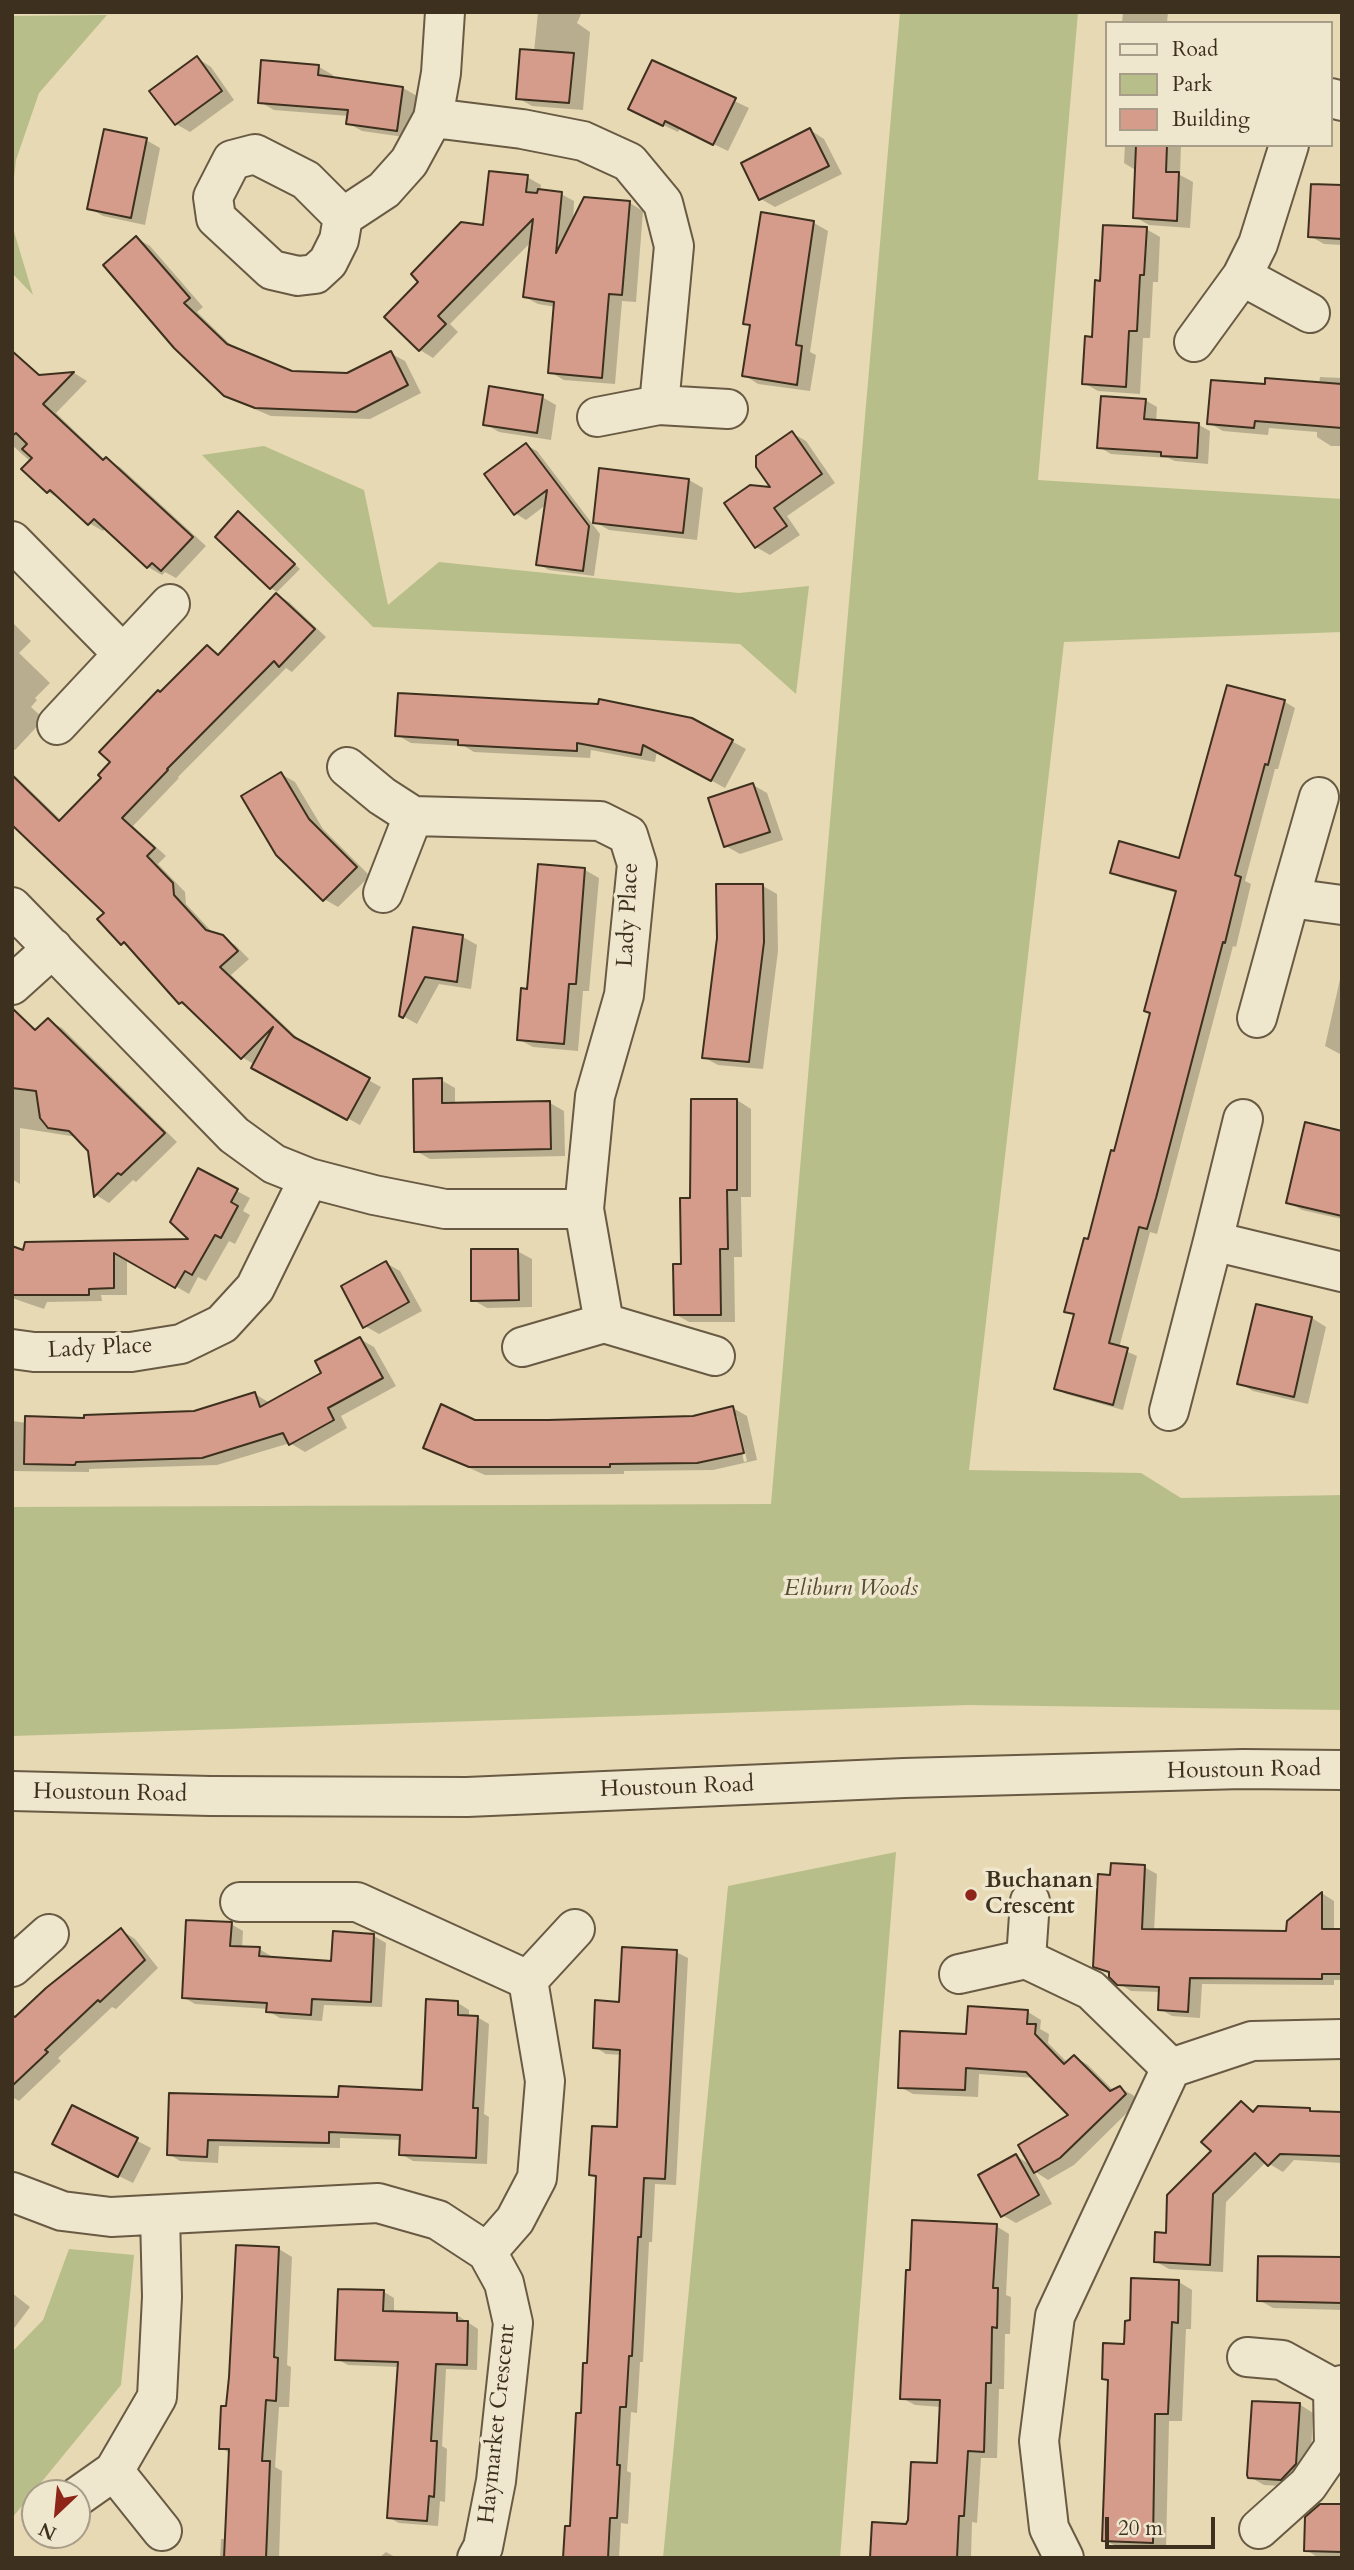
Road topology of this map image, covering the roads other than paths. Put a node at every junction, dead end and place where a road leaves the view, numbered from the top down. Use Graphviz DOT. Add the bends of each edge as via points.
graph roads {
  1 [pos="445,12"];
  2 [pos="433,118"];
  3 [pos="1288,147"];
  4 [pos="343,217"];
  5 [pos="1242,276"];
  6 [pos="1310,313"];
  7 [pos="1194,342"];
  8 [pos="659,405"];
  9 [pos="728,409"];
  10 [pos="597,417"];
  11 [pos="12,541"];
  12 [pos="170,604"];
  13 [pos="122,653"];
  14 [pos="57,725"];
  15 [pos="347,767"];
  16 [pos="1319,797"];
  17 [pos="413,816"];
  18 [pos="383,893"];
  19 [pos="1290,898"];
  20 [pos="1342,905"];
  21 [pos="12,907"];
  22 [pos="53,948"];
  23 [pos="12,985"];
  24 [pos="1257,1018"];
  25 [pos="1243,1119"];
  26 [pos="309,1178"];
  27 [pos="584,1209"];
  28 [pos="1213,1241"];
  29 [pos="1342,1272"];
  30 [pos="604,1323"];
  31 [pos="522,1348"];
  32 [pos="12,1349"];
  33 [pos="715,1356"];
  34 [pos="1169,1410"];
  35 [pos="1342,1770"];
  36 [pos="12,1791"];
  37 [pos="1030,1901"];
  38 [pos="240,1902"];
  39 [pos="575,1929"];
  40 [pos="49,1934"];
  41 [pos="1026,1959"];
  42 [pos="12,1966"];
  43 [pos="959,1974"];
  44 [pos="528,1980"];
  45 [pos="1342,2039"];
  46 [pos="1171,2068"];
  47 [pos="12,2192"];
  48 [pos="160,2215"];
  49 [pos="487,2252"];
  50 [pos="1265,2358"];
  51 [pos="1337,2386"];
  52 [pos="114,2472"];
  53 [pos="91,2488"];
  54 [pos="1259,2529"];
  55 [pos="162,2531"];
  56 [pos="477,2558"];
  57 [pos="1064,2558"];
  1 -- 2 [label="street"];
  2 -- 4 [label="street" via="410,162 384,190"];
  2 -- 8 [label="street" via="583,141 629,162 663,203 674,246"];
  3 -- 5 [label="street" via="1258,244"];
  5 -- 6 [label="street"];
  5 -- 7 [label="street"];
  8 -- 9 [label="street"];
  8 -- 10 [label="street"];
  11 -- 13 [label="street"];
  12 -- 13 [label="street"];
  13 -- 14 [label="street"];
  15 -- 17 [label="street"];
  16 -- 19 [label="street"];
  17 -- 18 [label="street"];
  17 -- 27 [label="street, Lady Place" via="600,821 628,835 637,864 624,995 595,1096"];
  19 -- 20 [label="street"];
  19 -- 24 [label="street"];
  21 -- 22 [label="street"];
  22 -- 23 [label="street"];
  22 -- 26 [label="street" via="234,1135 274,1164"];
  25 -- 28 [label="street"];
  26 -- 27 [label="street" via="445,1209"];
  26 -- 32 [label="street, Lady Place" via="255,1289 222,1324 181,1344 131,1352"];
  27 -- 30 [label="street, Lady Place"];
  28 -- 29 [label="street"];
  28 -- 34 [label="street"];
  30 -- 31 [label="street"];
  30 -- 33 [label="street"];
  35 -- 36 [label="street, Houstoun Road" via="904,1778 467,1797"];
  37 -- 41 [label="street"];
  38 -- 44 [label="street" via="357,1902"];
  39 -- 44 [label="street"];
  40 -- 42 [label="street"];
  41 -- 43 [label="street"];
  41 -- 46 [label="street" via="1091,1990"];
  44 -- 49 [label="street" via="545,2081 537,2178 515,2220"];
  45 -- 46 [label="street" via="1252,2041"];
  46 -- 57 [label="street" via="1055,2316 1039,2441 1049,2528"];
  47 -- 48 [label="street, Haymarket Crescent" via="62,2211 111,2217"];
  48 -- 49 [label="street, Haymarket Crescent" via="378,2203 438,2220"];
  48 -- 52 [label="street" via="157,2397"];
  49 -- 56 [label="street, Haymarket Crescent" via="504,2283 513,2323 496,2481"];
  50 -- 51 [label="street"];
  51 -- 54 [label="street" via="1334,2448 1308,2485"];
  52 -- 53 [label="street"];
  52 -- 55 [label="street"];
}
